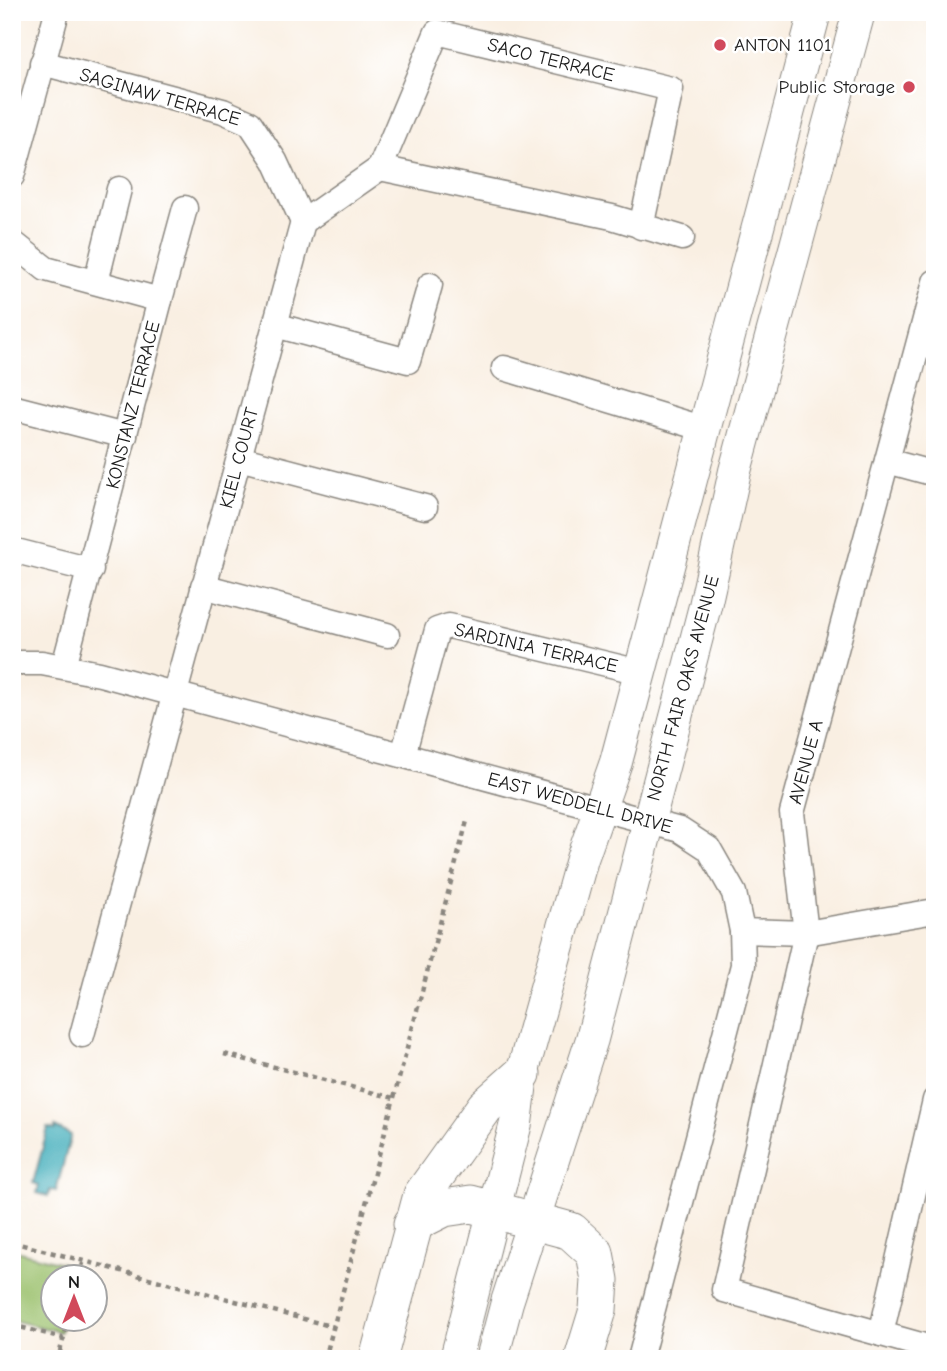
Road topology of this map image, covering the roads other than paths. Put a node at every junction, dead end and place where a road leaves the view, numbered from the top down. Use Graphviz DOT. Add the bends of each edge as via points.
graph roads {
  1 [pos="57,12"];
  2 [pos="815,12"];
  3 [pos="859,12"];
  4 [pos="42,63"];
  5 [pos="380,168"];
  6 [pos="12,176"];
  7 [pos="119,189"];
  8 [pos="185,208"];
  9 [pos="303,222"];
  10 [pos="641,227"];
  11 [pos="682,238"];
  12 [pos="12,242"];
  13 [pos="96,282"];
  14 [pos="935,282"];
  15 [pos="430,285"];
  16 [pos="160,300"];
  17 [pos="275,325"];
  18 [pos="504,368"];
  19 [pos="12,407"];
  20 [pos="705,429"];
  21 [pos="125,436"];
  22 [pos="239,458"];
  23 [pos="887,461"];
  24 [pos="935,474"];
  25 [pos="425,507"];
  26 [pos="12,550"];
  27 [pos="91,570"];
  28 [pos="203,586"];
  29 [pos="387,635"];
  30 [pos="12,663"];
  31 [pos="64,666"];
  32 [pos="640,672"];
  33 [pos="173,693"];
  34 [pos="403,755"];
  35 [pos="600,808"];
  36 [pos="648,821"];
  37 [pos="935,911"];
  38 [pos="742,931"];
  39 [pos="806,933"];
  40 [pos="82,1035"];
  41 [pos="522,1074"];
  42 [pos="935,1100"];
  43 [pos="494,1210"];
  44 [pos="533,1219"];
  45 [pos="412,1224"];
  46 [pos="881,1334"];
  47 [pos="935,1349"];
  48 [pos="378,1359"];
  49 [pos="456,1359"];
  50 [pos="492,1359"];
  51 [pos="583,1359"];
  52 [pos="640,1359"];
  1 -- 4 [label="street"];
  2 -- 20 [label="main road"];
  3 -- 36 [label="main road, NORTH FAIR OAKS AVENUE" via="735,471"];
  4 -- 6 [label="street"];
  4 -- 9 [label="street, SAGINAW TERRACE" via="223,111 250,124 275,161"];
  5 -- 9 [label="street"];
  5 -- 10 [label="street"];
  5 -- 10 [label="street, SACO TERRACE" via="438,32 671,89"];
  7 -- 13 [label="street"];
  8 -- 16 [label="street"];
  9 -- 17 [label="street, KIEL COURT"];
  10 -- 11 [label="street"];
  12 -- 13 [label="street, KONSTANZ TERRACE" via="46,269"];
  13 -- 16 [label="street, KONSTANZ TERRACE"];
  14 -- 23 [label="street, AVENUE A"];
  15 -- 17 [label="street" via="408,361"];
  16 -- 21 [label="street, KONSTANZ TERRACE"];
  17 -- 22 [label="street, KIEL COURT"];
  18 -- 20 [label="street"];
  19 -- 21 [label="street"];
  20 -- 32 [label="main road"];
  21 -- 27 [label="street, KONSTANZ TERRACE"];
  22 -- 25 [label="street"];
  22 -- 28 [label="street, KIEL COURT"];
  23 -- 24 [label="street"];
  23 -- 39 [label="street, AVENUE A" via="792,813"];
  26 -- 27 [label="street"];
  27 -- 31 [label="street, KONSTANZ TERRACE"];
  28 -- 29 [label="street"];
  28 -- 33 [label="street, KIEL COURT"];
  30 -- 31 [label="street, EAST WEDDELL DRIVE"];
  31 -- 33 [label="street, EAST WEDDELL DRIVE"];
  32 -- 34 [label="street, SARDINIA TERRACE" via="449,626 437,630"];
  32 -- 35 [label="main road"];
  33 -- 34 [label="street, EAST WEDDELL DRIVE"];
  33 -- 40 [label="street, KIEL COURT"];
  34 -- 35 [label="street, EAST WEDDELL DRIVE"];
  35 -- 36 [label="street, EAST WEDDELL DRIVE"];
  35 -- 41 [label="main road"];
  36 -- 38 [label="street, EAST WEDDELL DRIVE" via="680,830 709,849 734,893"];
  36 -- 44 [label="main road, NORTH FAIR OAKS AVENUE" via="592,1039"];
  37 -- 39 [label="street"];
  38 -- 39 [label="street"];
  38 -- 52 [label="street, EAST WEDDELL DRIVE" via="743,965"];
  39 -- 46 [label="street, AVENUE A" via="724,1290"];
  41 -- 43 [label="main road" via="516,1123"];
  41 -- 45 [label="highway" via="485,1107 432,1177"];
  42 -- 46 [label="street"];
  43 -- 44 [label="highway"];
  43 -- 45 [label="highway" via="471,1204 444,1208"];
  43 -- 49 [label="main road"];
  44 -- 50 [label="main road, NORTH FAIR OAKS AVENUE"];
  44 -- 51 [label="highway" via="571,1231 595,1253 600,1280 598,1310"];
  45 -- 48 [label="highway"];
  46 -- 47 [label="street"];
}
